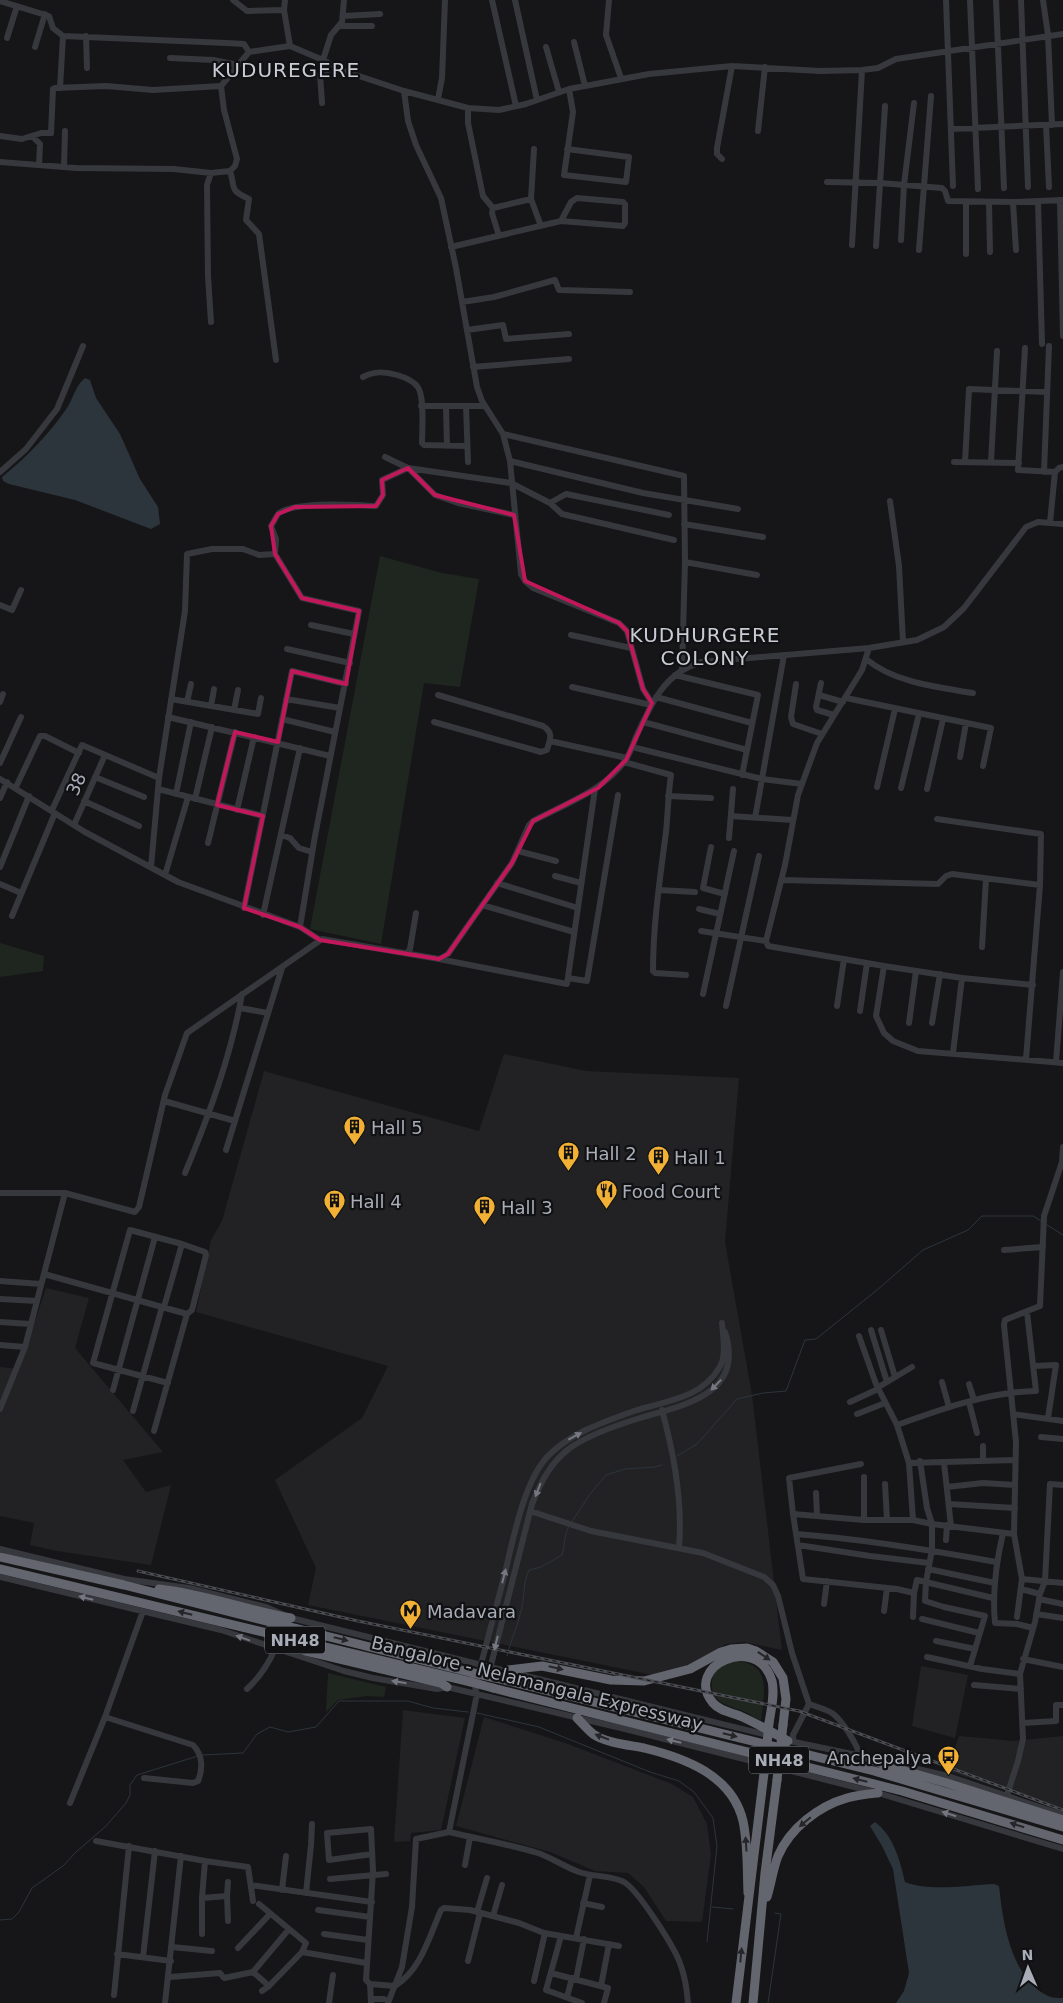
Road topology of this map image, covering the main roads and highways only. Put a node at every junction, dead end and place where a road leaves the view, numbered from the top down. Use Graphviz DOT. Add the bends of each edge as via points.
graph roads {
  1 [pos="0,1556"];
  2 [pos="0,1569"];
  3 [pos="124,1585"];
  4 [pos="291,1618"];
  5 [pos="255,1630"];
  6 [pos="508,1670"];
  7 [pos="447,1687"];
  8 [pos="577,1718"];
  9 [pos="790,1741"];
  10 [pos="864,1757"];
  11 [pos="878,1793"];
  12 [pos="1063,1820"];
  13 [pos="1063,1827"];
  14 [pos="1063,1840"];
  15 [pos="748,1893"];
  16 [pos="762,1909"];
  17 [pos="736,2003"];
  18 [pos="754,2003"];
  1 -- 3 [label="highway, Bangalore - Nelamangala Expressway / NH48"];
  5 -- 2 [label="highway, Bangalore - Nelamangala Expressway / NH48, one-way"];
  3 -- 4 [label="highway" via="180,1591"];
  3 -- 13 [label="highway, Bangalore - Nelamangala Expressway / NH48, one-way, bridge" via="874,1770"];
  5 -- 7 [label="highway" via="306,1651 441,1682"];
  14 -- 5 [label="highway, Bangalore - Nelamangala Expressway / NH48, one-way, bridge" via="902,1791"];
  6 -- 16 [label="highway, one-way, bridge" via="542,1666 611,1680 644,1681 690,1669 730,1649 747,1648 773,1662 783,1678 786,1699"];
  15 -- 8 [label="highway, one-way" via="743,1820 736,1802 721,1784 703,1769 680,1758 598,1736"];
  9 -- 15 [label="highway, bridge" via="739,1716 724,1711 713,1703 706,1684 718,1663 732,1657 754,1659 765,1668 772,1687 769,1723 764,1773 753,1870"];
  10 -- 12 [label="highway"];
  11 -- 16 [label="highway, one-way" via="837,1802 794,1831 779,1854"];
  17 -- 15 [label="highway, one-way"];
  16 -- 18 [label="highway"];
}
